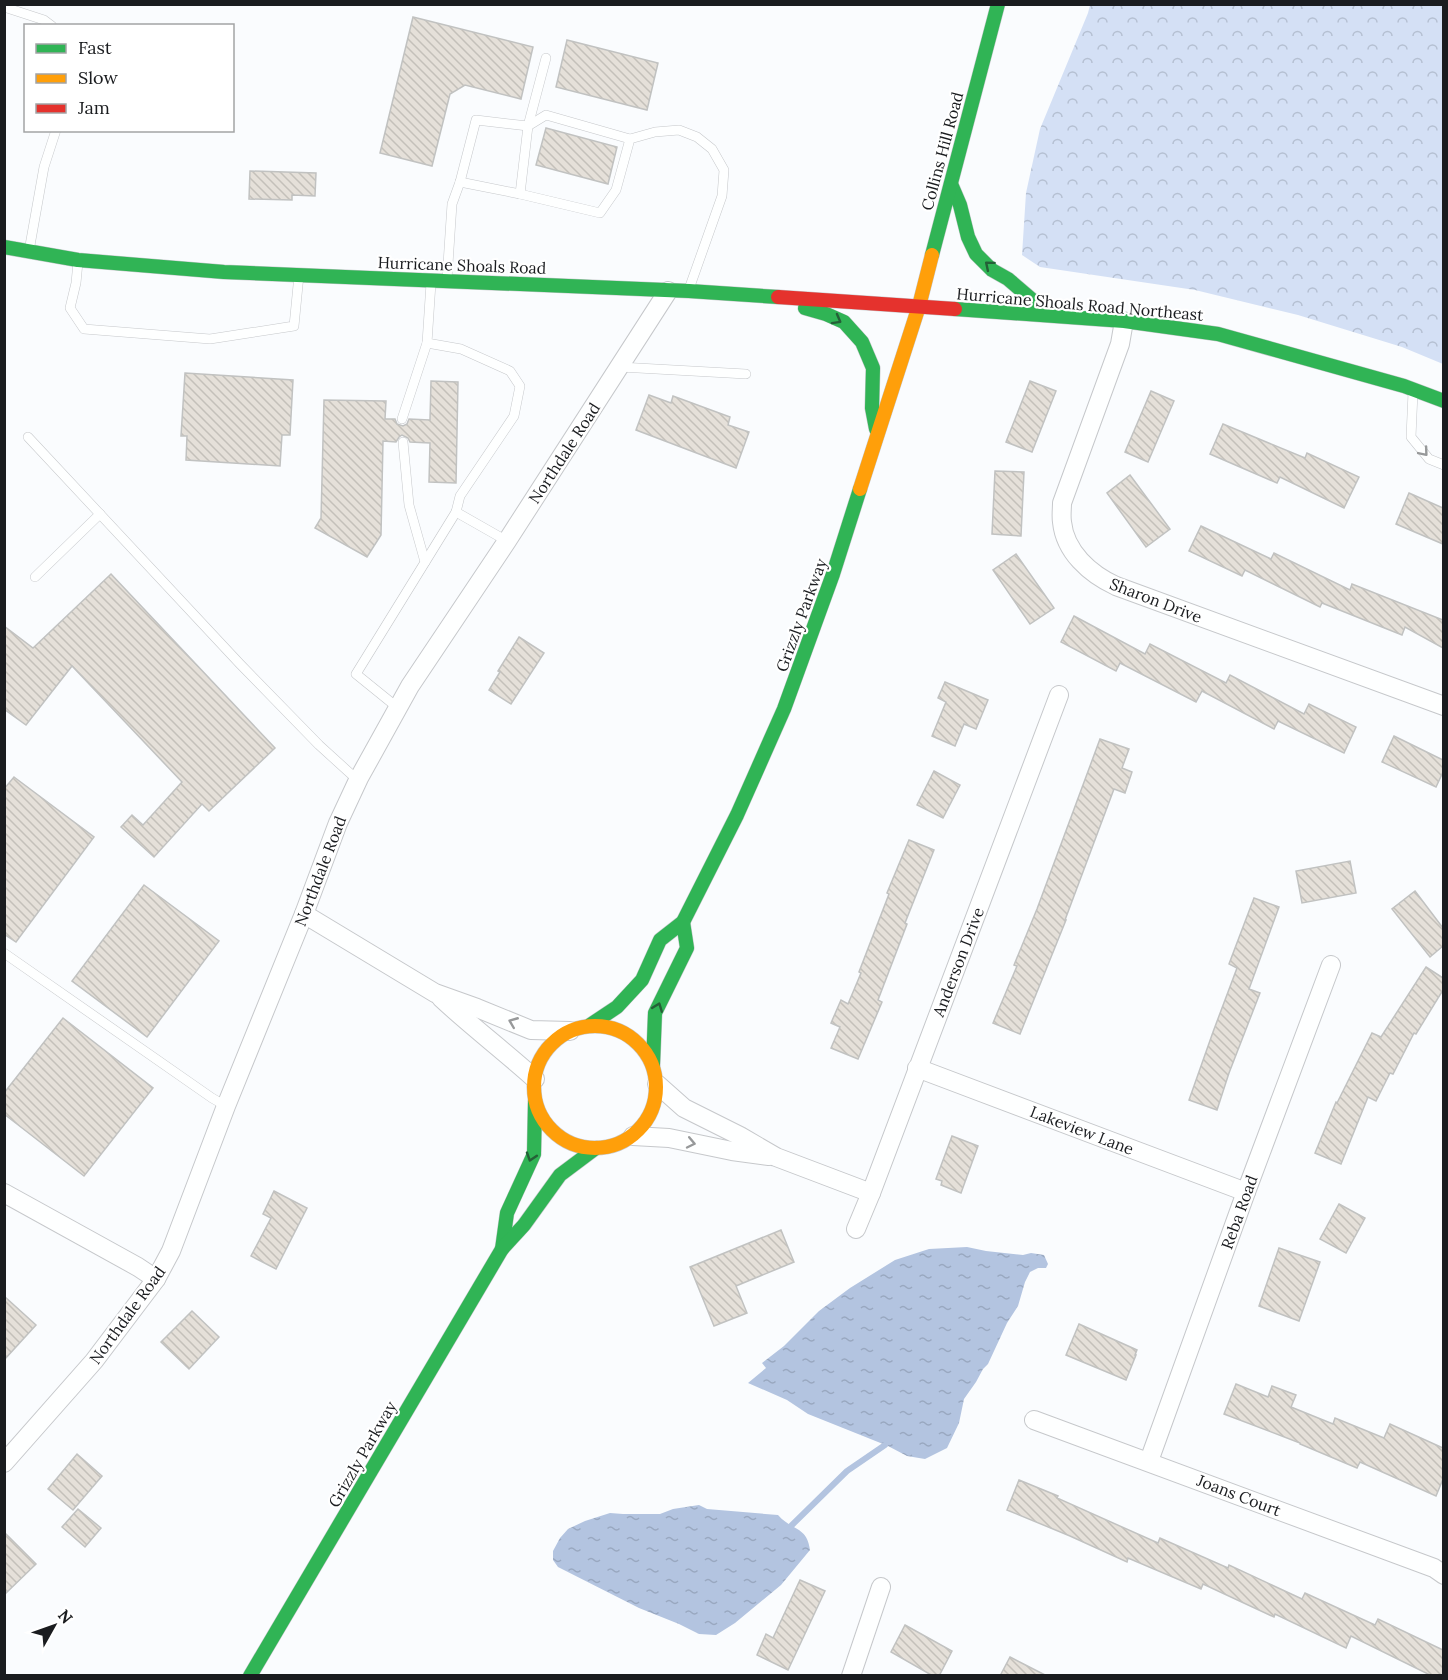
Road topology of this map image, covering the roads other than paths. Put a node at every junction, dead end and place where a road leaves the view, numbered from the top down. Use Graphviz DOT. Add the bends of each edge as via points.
graph roads {
  1 [pos="998,4"];
  2 [pos="4,7"];
  3 [pos="49,24"];
  4 [pos="546,58"];
  5 [pos="528,126"];
  6 [pos="55,132"];
  7 [pos="630,139"];
  8 [pos="460,182"];
  9 [pos="951,184"];
  10 [pos="520,194"];
  11 [pos="5,250"];
  12 [pos="28,251"];
  13 [pos="78,260"];
  14 [pos="299,275"];
  15 [pos="431,280"];
  16 [pos="447,281"];
  17 [pos="668,291"];
  18 [pos="688,291"];
  19 [pos="784,298"];
  20 [pos="919,306"];
  21 [pos="1050,315"];
  22 [pos="1124,321"];
  23 [pos="427,343"];
  24 [pos="620,367"];
  25 [pos="746,374"];
  26 [pos="1414,390"];
  27 [pos="1443,401"];
  28 [pos="402,419"];
  29 [pos="28,437"];
  30 [pos="877,438"];
  31 [pos="403,442"];
  32 [pos="1443,465"];
  33 [pos="456,512"];
  34 [pos="100,514"];
  35 [pos="507,541"];
  36 [pos="425,562"];
  37 [pos="35,577"];
  38 [pos="1059,695"];
  39 [pos="1443,706"];
  40 [pos="398,708"];
  41 [pos="359,778"];
  42 [pos="304,914"];
  43 [pos="683,922"];
  44 [pos="4,953"];
  45 [pos="1331,964"];
  46 [pos="435,993"];
  47 [pos="590,1026"];
  48 [pos="570,1030"];
  49 [pos="653,1065"];
  50 [pos="917,1068"];
  51 [pos="534,1079"];
  52 [pos="657,1084"];
  53 [pos="535,1100"];
  54 [pos="226,1106"];
  55 [pos="633,1136"];
  56 [pos="596,1148"];
  57 [pos="776,1157"];
  58 [pos="1246,1192"];
  59 [pos="4,1193"];
  60 [pos="871,1193"];
  61 [pos="855,1229"];
  62 [pos="502,1249"];
  63 [pos="156,1280"];
  64 [pos="1034,1420"];
  65 [pos="1149,1461"];
  66 [pos="4,1463"];
  67 [pos="1443,1575"];
  68 [pos="881,1587"];
  69 [pos="250,1676"];
  70 [pos="851,1676"];
  1 -- 9 [label="street, Collins Hill Road"];
  2 -- 3 [label="lane"];
  4 -- 5 [label="lane"];
  5 -- 7 [label="lane" via="546,115"];
  5 -- 8 [label="lane" via="476,120"];
  5 -- 10 [label="lane"];
  6 -- 12 [label="lane" via="44,167"];
  7 -- 10 [label="lane" via="616,190 600,213"];
  7 -- 18 [label="lane" via="679,130 712,149 724,170 723,196"];
  8 -- 10 [label="lane"];
  8 -- 16 [label="lane" via="452,204"];
  9 -- 20 [label="street, Collins Hill Road"];
  21 -- 9 [label="street, one-way" via="976,254"];
  11 -- 12 [label="street, Hurricane Shoals Road"];
  12 -- 13 [label="street, Hurricane Shoals Road"];
  13 -- 14 [label="street, Hurricane Shoals Road"];
  13 -- 14 [label="lane" via="70,308 84,329 210,339 294,326"];
  14 -- 15 [label="street, Hurricane Shoals Road"];
  15 -- 16 [label="street, Hurricane Shoals Road"];
  15 -- 23 [label="lane"];
  16 -- 17 [label="street, Hurricane Shoals Road"];
  17 -- 18 [label="street, Hurricane Shoals Road"];
  17 -- 24 [label="street, Northdale Road"];
  18 -- 19 [label="street, Hurricane Shoals Road"];
  19 -- 20 [label="street, Hurricane Shoals Road"];
  19 -- 30 [label="street, one-way" via="798,307 844,322 862,342 873,368 872,408"];
  20 -- 21 [label="street, Hurricane Shoals Road Northeast"];
  20 -- 30 [label="street, Grizzly Parkway"];
  21 -- 22 [label="street, Hurricane Shoals Road Northeast"];
  22 -- 26 [label="street, Hurricane Shoals Road Northeast" via="1218,334"];
  22 -- 39 [label="street, Sharon Drive" via="1120,344 1062,503 1068,543 1082,564 1116,586"];
  23 -- 28 [label="lane"];
  23 -- 33 [label="lane" via="461,349 510,371 520,386 514,416 460,496"];
  24 -- 25 [label="lane"];
  24 -- 35 [label="street, Northdale Road"];
  26 -- 27 [label="street, Hurricane Shoals Road Northeast"];
  26 -- 32 [label="lane, one-way" via="1412,437 1429,459"];
  29 -- 34 [label="lane"];
  30 -- 43 [label="street, Grizzly Parkway" via="784,709"];
  31 -- 36 [label="lane" via="409,505"];
  33 -- 35 [label="lane"];
  33 -- 36 [label="lane"];
  34 -- 37 [label="lane"];
  34 -- 41 [label="lane" via="311,737"];
  35 -- 40 [label="street, Northdale Road"];
  36 -- 40 [label="lane" via="356,674"];
  38 -- 50 [label="street, Anderson Drive"];
  40 -- 41 [label="street, Northdale Road"];
  41 -- 42 [label="street, Northdale Road"];
  42 -- 46 [label="street"];
  42 -- 54 [label="street, Northdale Road"];
  43 -- 47 [label="street, Grizzly Parkway" via="660,940 642,980 617,1007"];
  49 -- 43 [label="street, one-way" via="655,1013 687,948"];
  44 -- 54 [label="lane"];
  45 -- 58 [label="street, Reba Road"];
  48 -- 46 [label="street, one-way" via="531,1030"];
  46 -- 51 [label="street"];
  47 -- 48 [label="street"];
  47 -- 49 [label="street" via="610,1027 628,1035 643,1048"];
  48 -- 51 [label="street" via="553,1042 540,1059"];
  49 -- 52 [label="street"];
  50 -- 58 [label="street, Lakeview Lane"];
  50 -- 60 [label="street, Anderson Drive"];
  51 -- 53 [label="street"];
  52 -- 55 [label="street" via="655,1104 647,1121"];
  52 -- 57 [label="street" via="684,1108"];
  53 -- 56 [label="street" via="543,1119 557,1135 575,1145"];
  53 -- 62 [label="street, Grizzly Parkway, one-way" via="534,1154 507,1213"];
  54 -- 63 [label="street, Northdale Road" via="171,1251"];
  55 -- 56 [label="street" via="616,1145"];
  55 -- 57 [label="street, one-way" via="669,1138"];
  56 -- 62 [label="street, Grizzly Parkway" via="560,1175"];
  57 -- 60 [label="street"];
  58 -- 65 [label="street, Reba Road"];
  59 -- 63 [label="street"];
  60 -- 61 [label="street, Anderson Drive"];
  62 -- 69 [label="street, Grizzly Parkway"];
  63 -- 66 [label="street, Northdale Road" via="94,1361"];
  64 -- 65 [label="street, Joans Court"];
  65 -- 67 [label="street, Joans Court" via="1434,1568"];
  68 -- 70 [label="street"];
}
